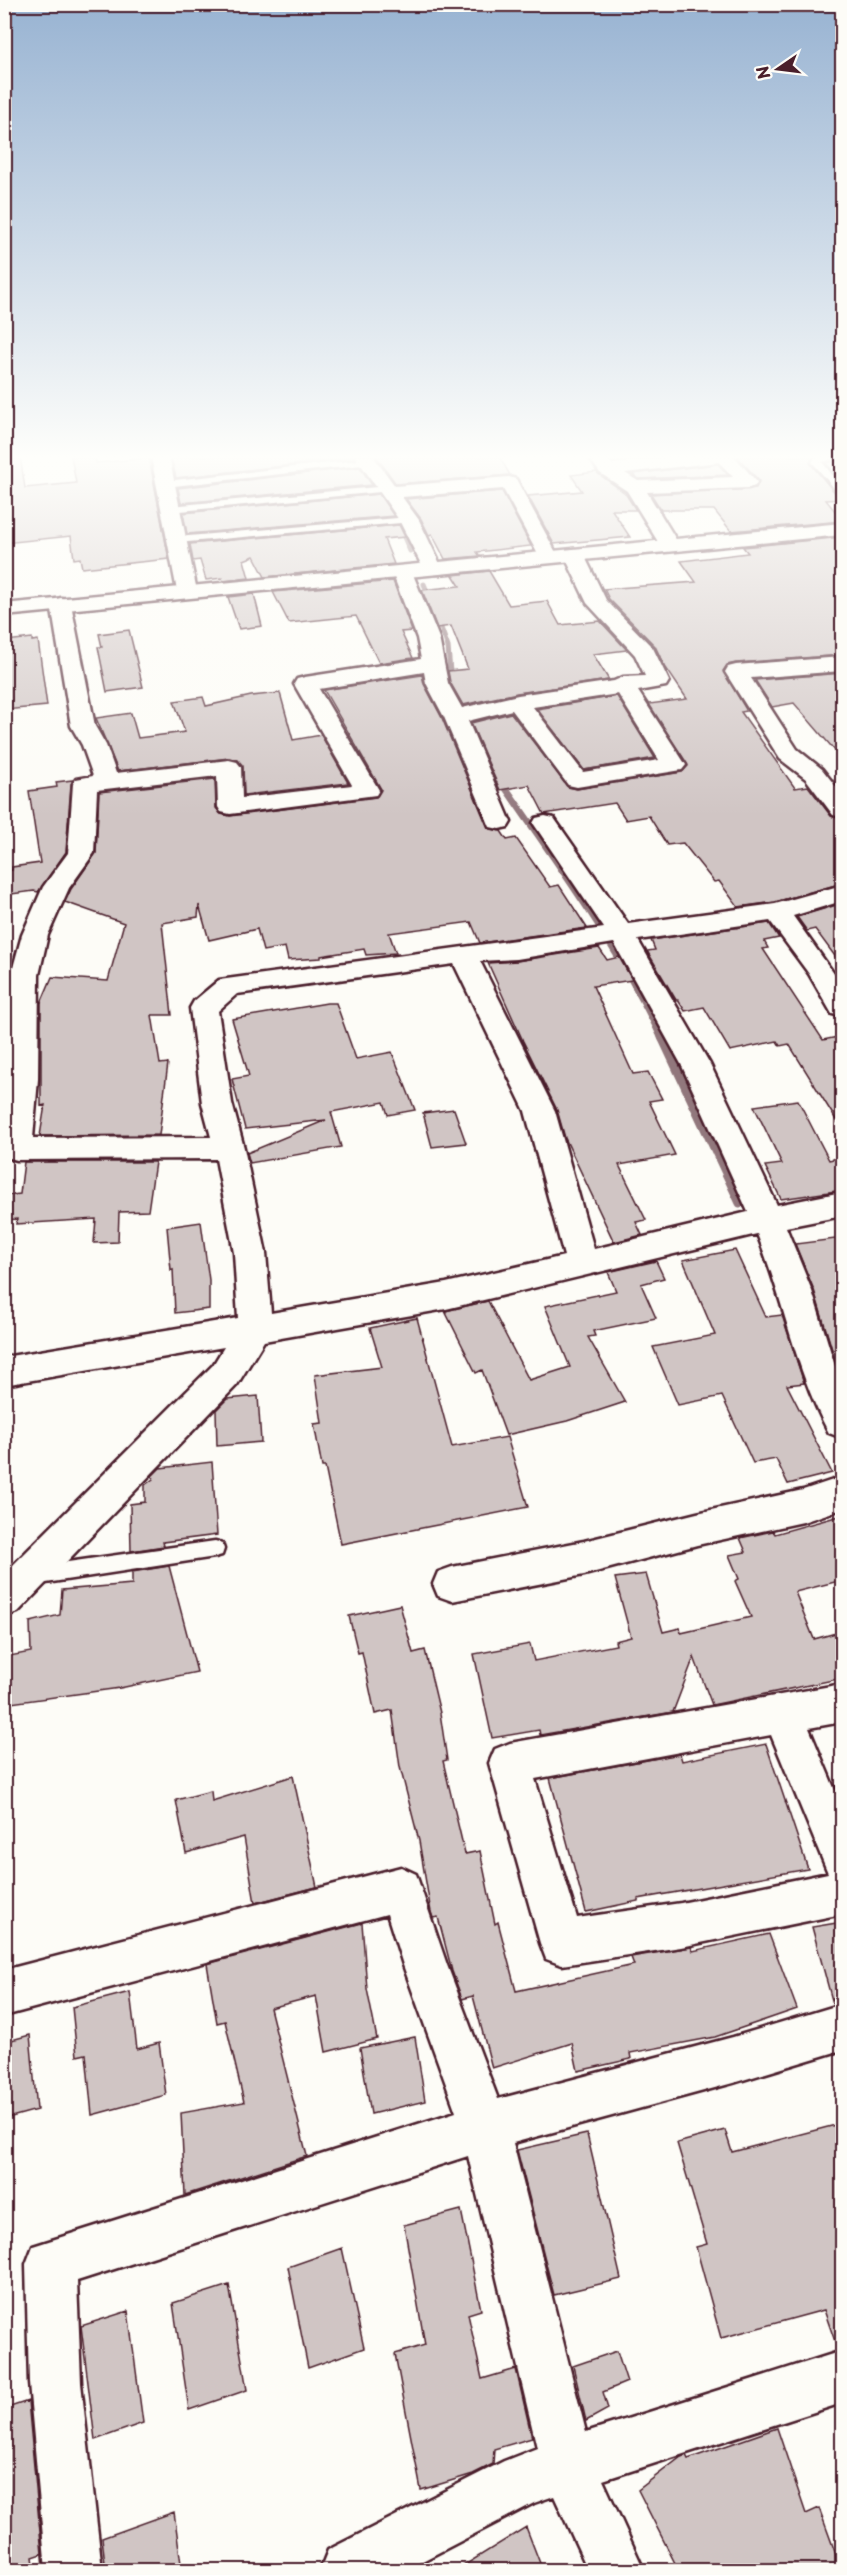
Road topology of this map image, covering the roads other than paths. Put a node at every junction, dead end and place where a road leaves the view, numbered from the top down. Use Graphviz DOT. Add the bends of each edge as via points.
graph roads {
  1 [pos="184,576"];
  2 [pos="355,576"];
  3 [pos="404,576"];
  4 [pos="584,576"];
  5 [pos="187,591"];
  6 [pos="61,604"];
  7 [pos="4,610"];
  8 [pos="432,664"];
  9 [pos="843,664"];
  10 [pos="623,684"];
  11 [pos="518,702"];
  12 [pos="455,717"];
  13 [pos="106,780"];
  14 [pos="843,810"];
  15 [pos="499,822"];
  16 [pos="545,823"];
  17 [pos="843,893"];
  18 [pos="777,912"];
  19 [pos="35,935"];
  20 [pos="611,936"];
  21 [pos="4,940"];
  22 [pos="463,954"];
  23 [pos="843,1007"];
  24 [pos="14,1080"];
  25 [pos="229,1148"];
  26 [pos="843,1204"];
  27 [pos="767,1218"];
  28 [pos="582,1263"];
  29 [pos="255,1327"];
  30 [pos="4,1371"];
  31 [pos="838,1406"];
  32 [pos="843,1493"];
  33 [pos="215,1549"];
  34 [pos="452,1584"];
  35 [pos="16,1589"];
  36 [pos="843,1703"];
  37 [pos="783,1714"];
  38 [pos="843,1857"];
  39 [pos="843,1892"];
  40 [pos="4,1994"];
  41 [pos="843,2027"];
  42 [pos="485,2127"];
  43 [pos="843,2377"];
  44 [pos="568,2465"];
  45 [pos="74,2571"];
  46 [pos="348,2571"];
  47 [pos="616,2571"];
  1 -- 5 [label="street"];
  2 -- 5 [label="street"];
  3 -- 8 [label="street" via="428,638"];
  4 -- 10 [label="street" via="597,603 645,653 658,681"];
  5 -- 6 [label="street"];
  6 -- 7 [label="street"];
  6 -- 13 [label="street" via="83,726"];
  8 -- 12 [label="street"];
  8 -- 13 [label="street" via="305,684 367,790 230,807 229,767"];
  9 -- 14 [label="street" via="736,672 788,754 814,774"];
  10 -- 11 [label="street"];
  10 -- 11 [label="street" via="674,765 577,780"];
  11 -- 12 [label="street"];
  12 -- 15 [label="street"];
  13 -- 19 [label="street" via="85,784 81,853 56,887"];
  16 -- 20 [label="street"];
  17 -- 18 [label="street"];
  18 -- 20 [label="street"];
  18 -- 23 [label="street"];
  19 -- 21 [label="street"];
  19 -- 24 [label="street" via="25,975"];
  20 -- 22 [label="street"];
  20 -- 27 [label="street" via="678,1032"];
  22 -- 25 [label="street" via="229,986 204,1008 217,1103"];
  22 -- 28 [label="street" via="540,1111"];
  24 -- 25 [label="street" via="17,1149"];
  25 -- 29 [label="street" via="250,1253"];
  26 -- 27 [label="street"];
  27 -- 28 [label="street"];
  27 -- 31 [label="street"];
  28 -- 29 [label="street" via="353,1314"];
  29 -- 30 [label="street"];
  29 -- 35 [label="street" via="225,1375"];
  32 -- 34 [label="street" via="584,1558"];
  33 -- 35 [label="lane"];
  36 -- 37 [label="street"];
  37 -- 38 [label="street"];
  37 -- 39 [label="street" via="510,1763 562,1943 681,1925"];
  40 -- 42 [label="street" via="401,1889"];
  41 -- 42 [label="street"];
  42 -- 44 [label="street"];
  42 -- 45 [label="street" via="51,2264 55,2383"];
  43 -- 44 [label="street"];
  44 -- 46 [label="street" via="523,2480"];
  44 -- 47 [label="street"];
}
